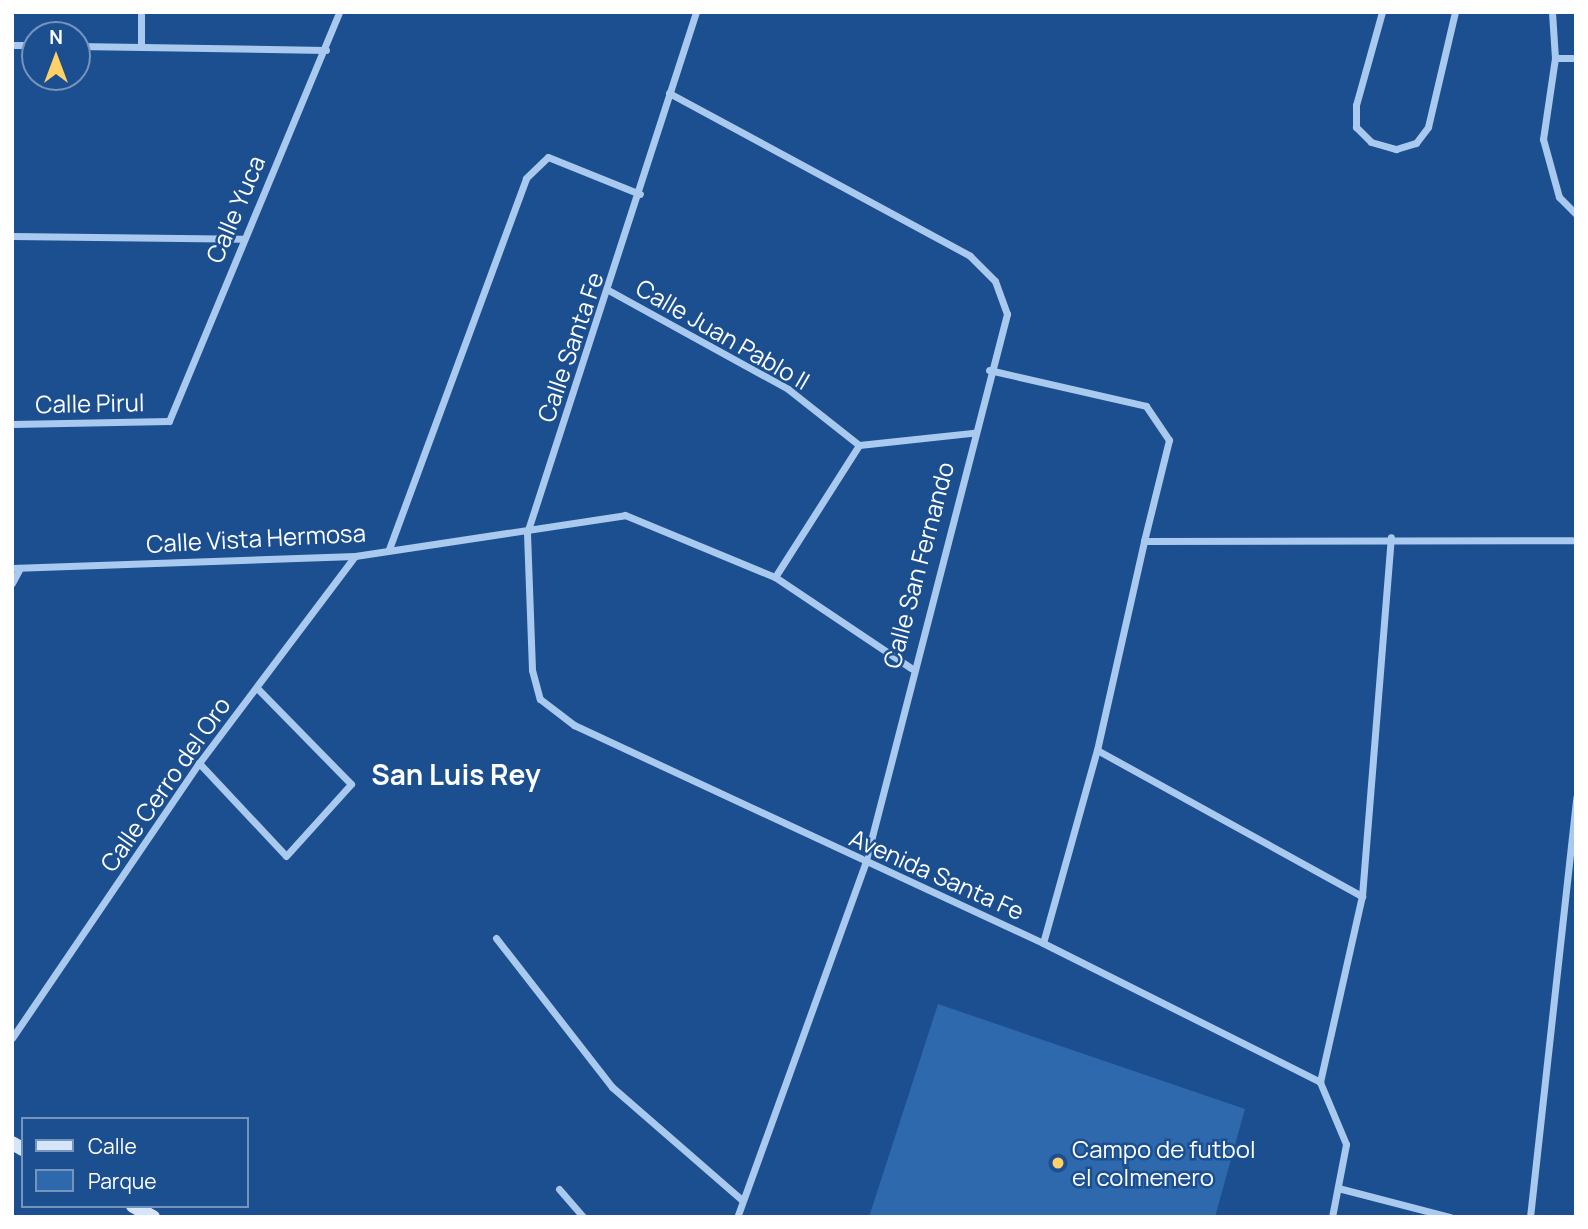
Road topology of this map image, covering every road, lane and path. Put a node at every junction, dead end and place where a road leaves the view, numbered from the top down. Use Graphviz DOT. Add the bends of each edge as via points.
graph roads {
  1 [pos="141,12"];
  2 [pos="339,12"];
  3 [pos="696,12"];
  4 [pos="1382,12"];
  5 [pos="1454,12"];
  6 [pos="1552,12"];
  7 [pos="91,46"];
  8 [pos="141,46"];
  9 [pos="326,50"];
  10 [pos="1555,58"];
  11 [pos="1576,58"];
  12 [pos="669,93"];
  13 [pos="640,194"];
  14 [pos="1576,214"];
  15 [pos="12,236"];
  16 [pos="242,239"];
  17 [pos="610,291"];
  18 [pos="989,370"];
  19 [pos="169,421"];
  20 [pos="12,424"];
  21 [pos="972,433"];
  22 [pos="859,445"];
  23 [pos="527,533"];
  24 [pos="1391,537"];
  25 [pos="1576,540"];
  26 [pos="1144,541"];
  27 [pos="389,549"];
  28 [pos="355,556"];
  29 [pos="16,568"];
  30 [pos="775,577"];
  31 [pos="12,583"];
  32 [pos="911,668"];
  33 [pos="257,688"];
  34 [pos="540,699"];
  35 [pos="1097,750"];
  36 [pos="199,763"];
  37 [pos="1576,798"];
  38 [pos="865,864"];
  39 [pos="1362,896"];
  40 [pos="496,939"];
  41 [pos="1043,943"];
  42 [pos="12,1038"];
  43 [pos="1320,1082"];
  44 [pos="1338,1188"];
  45 [pos="559,1189"];
  46 [pos="742,1200"];
  47 [pos="137,1208"];
  48 [pos="153,1217"];
  49 [pos="583,1217"];
  50 [pos="737,1217"];
  51 [pos="1332,1217"];
  52 [pos="1450,1217"];
  53 [pos="1531,1217"];
  1 -- 8 [label="street"];
  2 -- 9 [label="street, Calle Yuca"];
  3 -- 12 [label="street, Calle Santa Fe"];
  4 -- 5 [label="street" via="1356,105 1356,127 1371,142 1396,149 1416,143 1427,127"];
  6 -- 10 [label="street"];
  7 -- 8 [label="street"];
  8 -- 9 [label="street"];
  9 -- 16 [label="street, Calle Yuca"];
  10 -- 11 [label="street"];
  10 -- 14 [label="street" via="1543,139 1559,197"];
  12 -- 13 [label="street, Calle Santa Fe"];
  12 -- 18 [label="street, Calle San Fernando" via="970,256 995,282 1007,314"];
  13 -- 17 [label="street, Calle Santa Fe"];
  13 -- 27 [label="street" via="548,157 526,178"];
  15 -- 16 [label="street"];
  16 -- 19 [label="street, Calle Yuca"];
  17 -- 22 [label="street, Calle Juan Pablo II" via="788,390"];
  17 -- 23 [label="street, Calle Santa Fe"];
  18 -- 21 [label="street, Calle San Fernando"];
  18 -- 26 [label="street" via="1146,406 1169,440"];
  19 -- 20 [label="street, Calle Pirul"];
  21 -- 22 [label="street"];
  21 -- 32 [label="street, Calle San Fernando"];
  22 -- 30 [label="street"];
  23 -- 27 [label="street, Calle Vista Hermosa"];
  23 -- 30 [label="street, Calle Vista Hermosa" via="625,515"];
  23 -- 34 [label="street, Calle Santa Fe" via="532,670"];
  24 -- 25 [label="street"];
  24 -- 26 [label="street"];
  24 -- 39 [label="street"];
  26 -- 35 [label="street"];
  27 -- 28 [label="street, Calle Vista Hermosa"];
  28 -- 29 [label="street, Calle Vista Hermosa"];
  28 -- 33 [label="street, Calle Cerro del Oro"];
  29 -- 31 [label="street"];
  30 -- 32 [label="street"];
  32 -- 38 [label="street, Calle San Fernando"];
  33 -- 36 [label="street, Calle Cerro del Oro"];
  33 -- 36 [label="street" via="351,784 286,856"];
  34 -- 38 [label="street, Avenida Santa Fe" via="575,725"];
  35 -- 39 [label="street"];
  35 -- 41 [label="street"];
  36 -- 42 [label="street, Calle Cerro del Oro"];
  37 -- 53 [label="street"];
  38 -- 41 [label="street, Avenida Santa Fe"];
  38 -- 46 [label="street, Calle San Fernando"];
  39 -- 43 [label="street"];
  40 -- 46 [label="street" via="612,1087"];
  41 -- 43 [label="street, Avenida Santa Fe"];
  43 -- 44 [label="street" via="1346,1144"];
  44 -- 51 [label="street"];
  44 -- 52 [label="street"];
  45 -- 49 [label="street"];
  46 -- 50 [label="street, Calle San Fernando"];
  47 -- 48 [label="street"];
}
